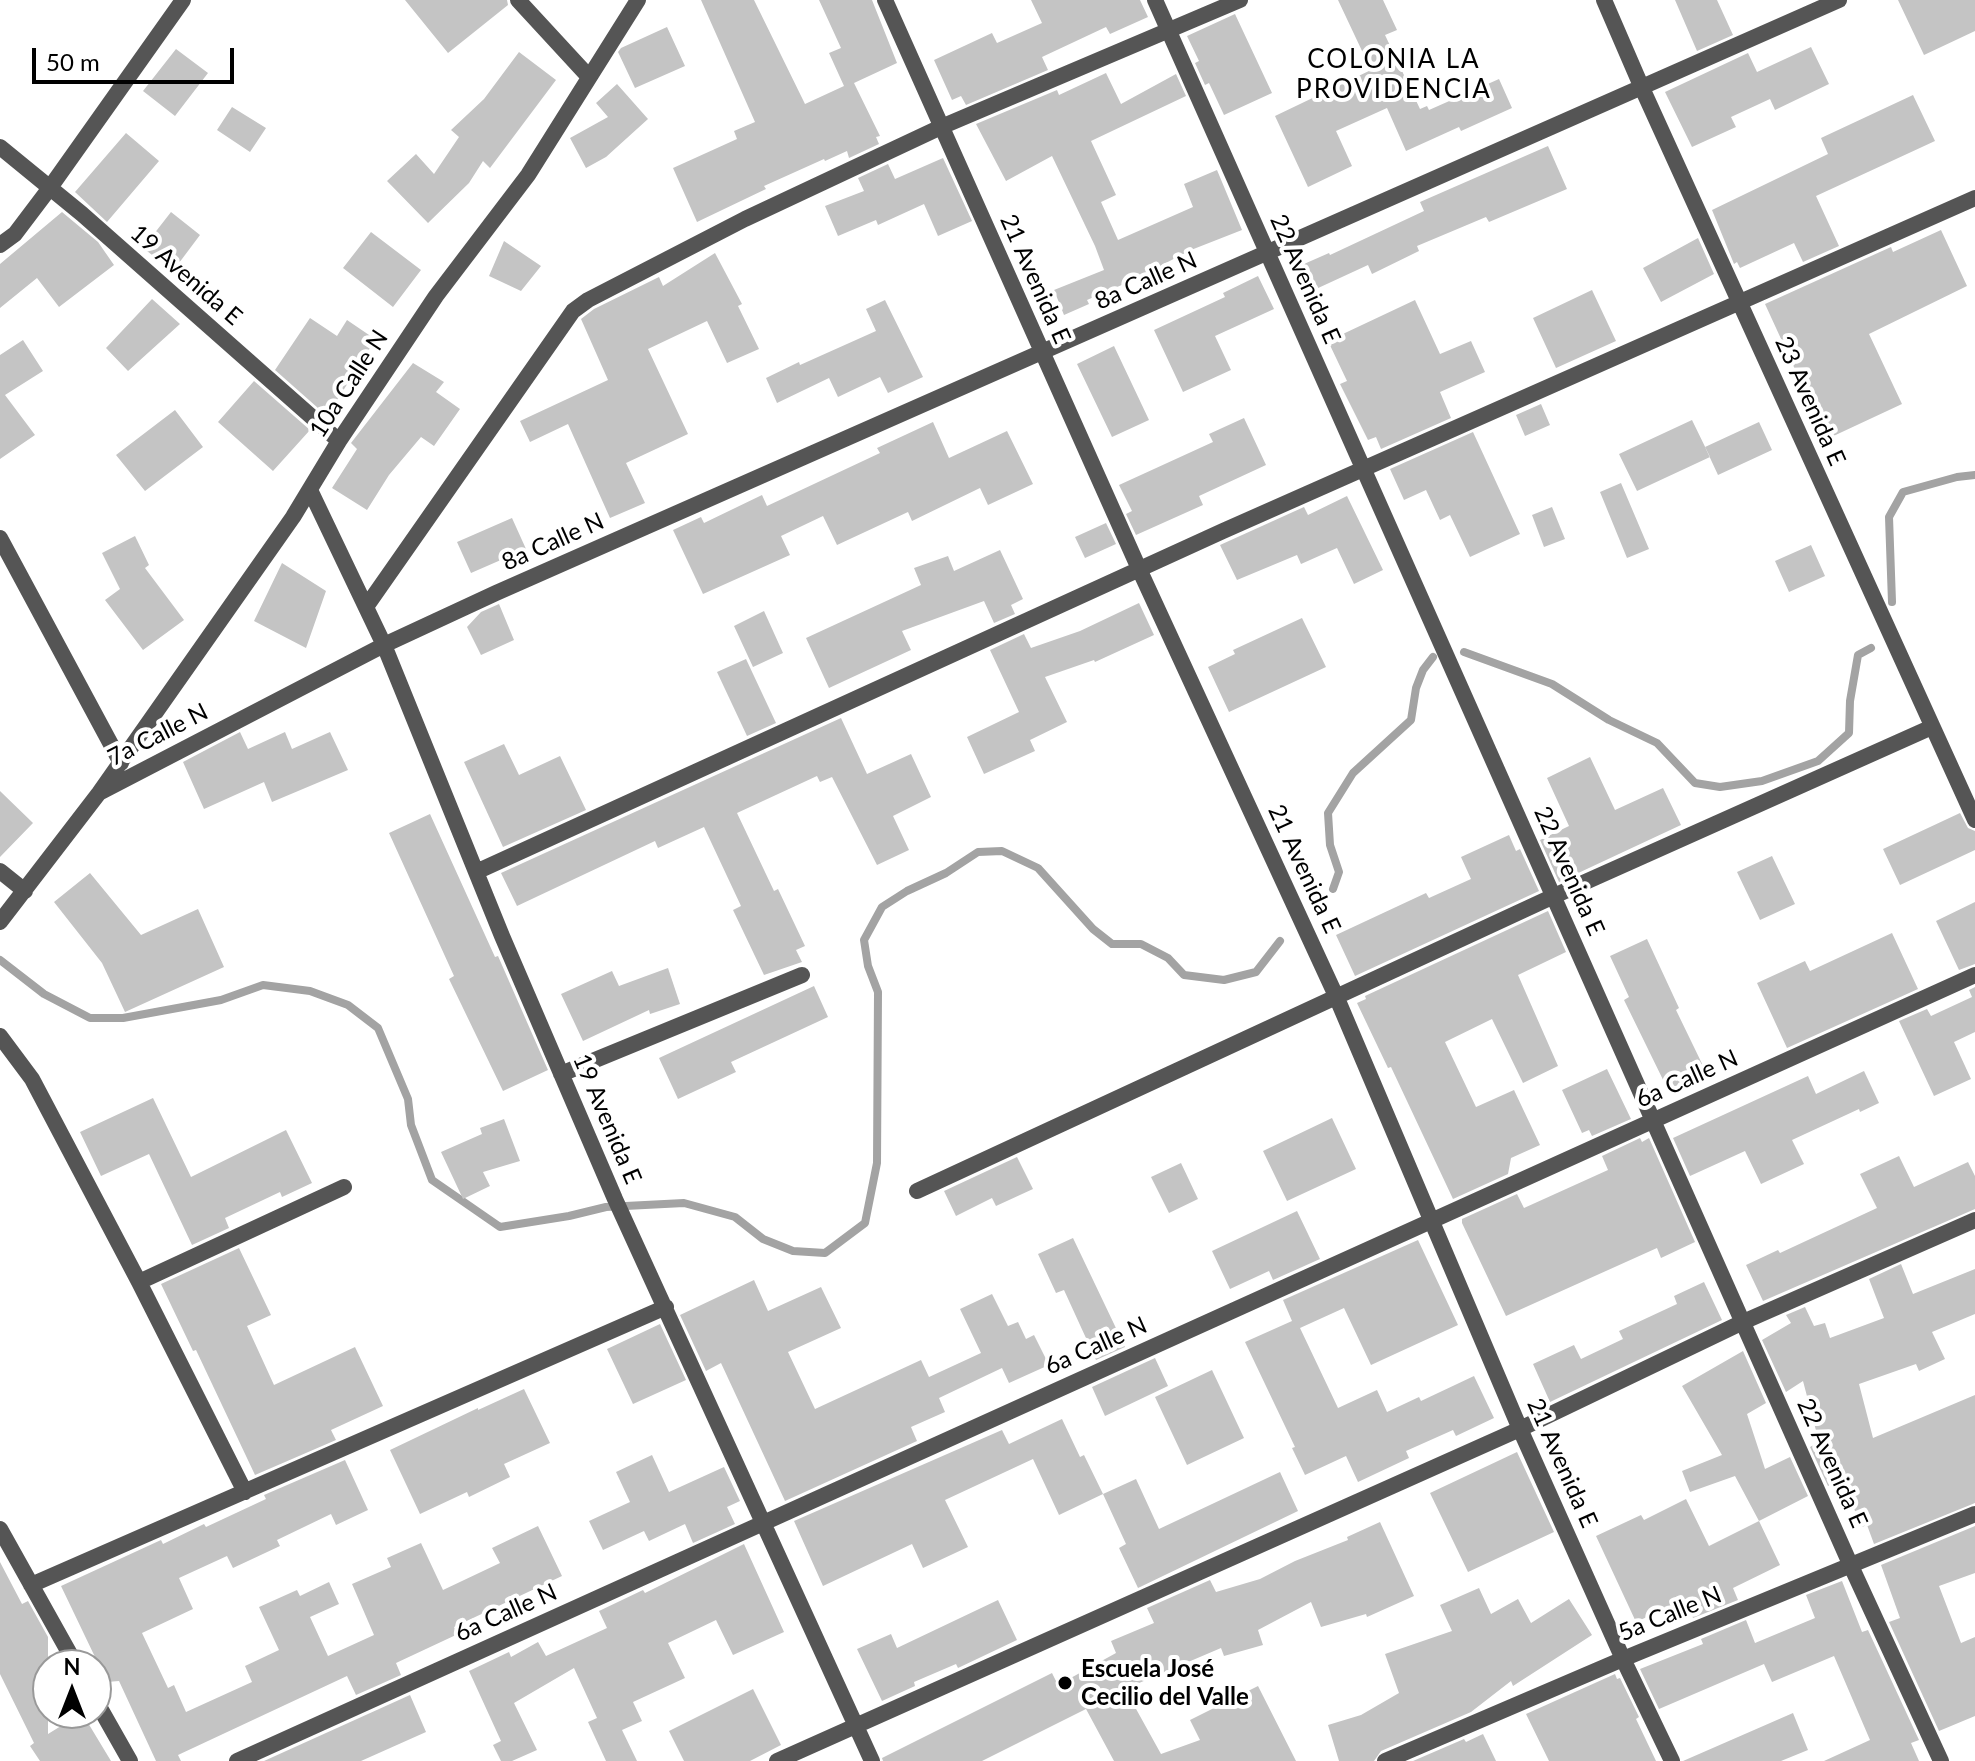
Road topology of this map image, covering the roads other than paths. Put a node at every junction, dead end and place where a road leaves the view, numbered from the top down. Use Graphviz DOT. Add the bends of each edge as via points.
graph roads {
  1 [pos="183,0"];
  2 [pos="518,0"];
  3 [pos="885,0"];
  4 [pos="1155,0"];
  5 [pos="1240,0"];
  6 [pos="1604,0"];
  7 [pos="1839,0"];
  8 [pos="639,1"];
  9 [pos="1168,31"];
  10 [pos="589,77"];
  11 [pos="1642,88"];
  12 [pos="941,127"];
  13 [pos="0,147"];
  14 [pos="49,189"];
  15 [pos="1975,198"];
  16 [pos="0,245"];
  17 [pos="1268,254"];
  18 [pos="1739,302"];
  19 [pos="1042,354"];
  20 [pos="339,441"];
  21 [pos="1363,469"];
  22 [pos="310,490"];
  23 [pos="0,538"];
  24 [pos="1140,571"];
  25 [pos="366,607"];
  26 [pos="384,645"];
  27 [pos="1932,727"];
  28 [pos="121,763"];
  29 [pos="99,793"];
  30 [pos="1975,820"];
  31 [pos="0,871"];
  32 [pos="476,872"];
  33 [pos="25,891"];
  34 [pos="1554,896"];
  35 [pos="0,922"];
  36 [pos="802,975"];
  37 [pos="1975,975"];
  38 [pos="1336,996"];
  39 [pos="0,1036"];
  40 [pos="561,1074"];
  41 [pos="1653,1121"];
  42 [pos="344,1187"];
  43 [pos="917,1191"];
  44 [pos="1975,1220"];
  45 [pos="1430,1222"];
  46 [pos="139,1282"];
  47 [pos="666,1307"];
  48 [pos="1743,1322"];
  49 [pos="1520,1429"];
  50 [pos="245,1492"];
  51 [pos="1975,1514"];
  52 [pos="764,1523"];
  53 [pos="0,1529"];
  54 [pos="1851,1566"];
  55 [pos="31,1585"];
  56 [pos="67,1649"];
  57 [pos="1623,1659"];
  58 [pos="855,1726"];
  59 [pos="112,1729"];
  60 [pos="130,1761"];
  61 [pos="237,1761"];
  62 [pos="777,1761"];
  63 [pos="872,1761"];
  64 [pos="1385,1761"];
  65 [pos="1672,1761"];
  66 [pos="1941,1761"];
  1 -- 14 [label="street"];
  2 -- 10 [label="street"];
  3 -- 12 [label="street, 21 Avenida E"];
  4 -- 9 [label="street, 22 Avenida E"];
  5 -- 9 [label="street"];
  6 -- 11 [label="street, 23 Avenida E"];
  7 -- 11 [label="street, 8a Calle N"];
  8 -- 10 [label="street, 10a Calle N"];
  9 -- 12 [label="street"];
  9 -- 17 [label="street, 22 Avenida E"];
  10 -- 20 [label="street, 10a Calle N" via="528,175 436,296"];
  11 -- 17 [label="street, 8a Calle N"];
  11 -- 18 [label="street, 23 Avenida E"];
  12 -- 19 [label="street, 21 Avenida E"];
  12 -- 25 [label="street" via="611,286 573,311"];
  13 -- 14 [label="street, 19 Avenida E"];
  14 -- 16 [label="street" via="15,234"];
  14 -- 20 [label="street, 19 Avenida E"];
  15 -- 18 [label="street"];
  17 -- 19 [label="street, 8a Calle N"];
  17 -- 21 [label="street, 22 Avenida E"];
  18 -- 21 [label="street"];
  18 -- 27 [label="street, 23 Avenida E"];
  19 -- 24 [label="street, 21 Avenida E"];
  19 -- 26 [label="street, 8a Calle N"];
  20 -- 22 [label="street, 10a Calle N"];
  21 -- 24 [label="street"];
  21 -- 34 [label="street, 22 Avenida E"];
  22 -- 25 [label="street, 19 Avenida E"];
  22 -- 28 [label="street, 10a Calle N"];
  23 -- 28 [label="street"];
  24 -- 32 [label="street"];
  24 -- 38 [label="street, 21 Avenida E"];
  25 -- 26 [label="street, 19 Avenida E"];
  26 -- 29 [label="street, 7a Calle N"];
  26 -- 32 [label="street, 19 Avenida E"];
  27 -- 30 [label="street, 23 Avenida E"];
  27 -- 34 [label="street"];
  28 -- 29 [label="street, 10a Calle N"];
  29 -- 33 [label="street, 7a Calle N"];
  31 -- 33 [label="street"];
  32 -- 40 [label="street, 19 Avenida E"];
  33 -- 35 [label="street, 7a Calle N"];
  34 -- 38 [label="street"];
  34 -- 41 [label="street, 22 Avenida E"];
  36 -- 40 [label="street"];
  37 -- 41 [label="street, 6a Calle N"];
  38 -- 43 [label="street"];
  38 -- 45 [label="street, 21 Avenida E"];
  39 -- 46 [label="street" via="32,1079"];
  40 -- 47 [label="street, 19 Avenida E"];
  41 -- 45 [label="street, 6a Calle N"];
  41 -- 48 [label="street, 22 Avenida E"];
  42 -- 46 [label="street"];
  44 -- 48 [label="street"];
  45 -- 49 [label="street, 21 Avenida E"];
  45 -- 52 [label="street, 6a Calle N"];
  46 -- 50 [label="street"];
  47 -- 50 [label="street"];
  47 -- 52 [label="street, 19 Avenida E"];
  48 -- 49 [label="street"];
  48 -- 54 [label="street, 22 Avenida E"];
  49 -- 57 [label="street, 21 Avenida E"];
  49 -- 58 [label="street"];
  50 -- 55 [label="street"];
  51 -- 54 [label="street, 5a Calle N"];
  52 -- 58 [label="street, 19 Avenida E"];
  52 -- 61 [label="street, 6a Calle N"];
  53 -- 55 [label="street"];
  54 -- 57 [label="street, 5a Calle N"];
  54 -- 66 [label="street, 22 Avenida E"];
  55 -- 56 [label="street"];
  57 -- 64 [label="street, 5a Calle N"];
  57 -- 65 [label="street, 21 Avenida E"];
  58 -- 62 [label="street"];
  58 -- 63 [label="street, 19 Avenida E"];
  59 -- 60 [label="street"];
}
